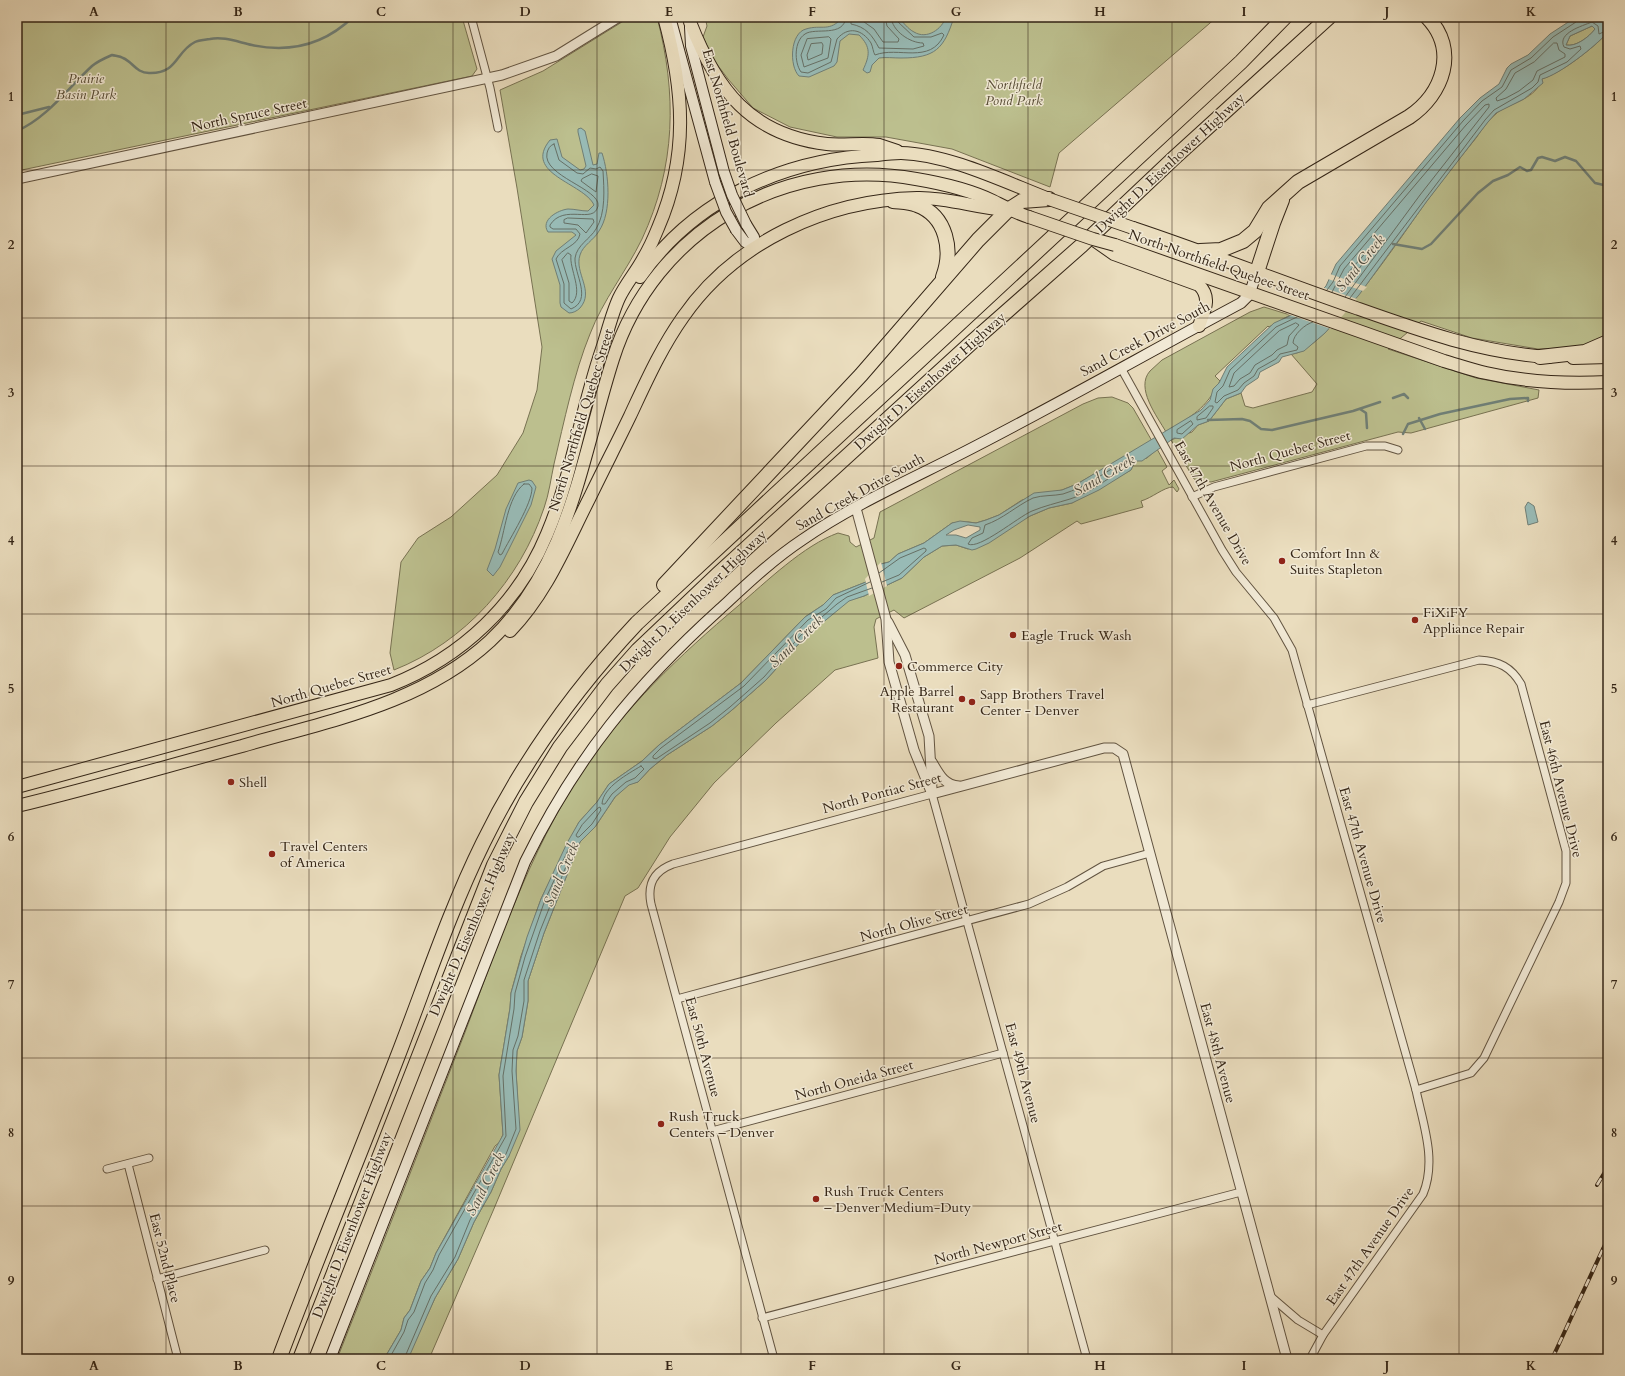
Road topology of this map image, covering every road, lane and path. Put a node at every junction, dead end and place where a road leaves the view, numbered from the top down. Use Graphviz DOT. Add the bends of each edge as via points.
graph roads {
  1 [pos="471,17"];
  2 [pos="619,17"];
  3 [pos="666,17"];
  4 [pos="1285,17"];
  5 [pos="1427,17"];
  6 [pos="1329,18"];
  7 [pos="689,19"];
  8 [pos="487,79"];
  9 [pos="498,128"];
  10 [pos="901,153"];
  11 [pos="17,179"];
  12 [pos="1286,192"];
  13 [pos="1049,199"];
  14 [pos="893,201"];
  15 [pos="1008,210"];
  16 [pos="755,246"];
  17 [pos="1112,248"];
  18 [pos="1200,251"];
  19 [pos="1257,272"];
  20 [pos="941,283"];
  21 [pos="1250,292"];
  22 [pos="1199,326"];
  23 [pos="610,328"];
  24 [pos="1608,342"];
  25 [pos="1608,356"];
  26 [pos="1540,357"];
  27 [pos="1121,368"];
  28 [pos="1608,383"];
  29 [pos="1398,450"];
  30 [pos="1192,496"];
  31 [pos="856,508"];
  32 [pos="886,619"];
  33 [pos="491,640"];
  34 [pos="617,644"];
  35 [pos="1308,705"];
  36 [pos="1123,754"];
  37 [pos="932,761"];
  38 [pos="961,786"];
  39 [pos="17,787"];
  40 [pos="932,794"];
  41 [pos="17,806"];
  42 [pos="1150,853"];
  43 [pos="652,880"];
  44 [pos="968,921"];
  45 [pos="677,999"];
  46 [pos="1003,1053"];
  47 [pos="1416,1090"];
  48 [pos="712,1131"];
  49 [pos="149,1158"];
  50 [pos="128,1164"];
  51 [pos="107,1169"];
  52 [pos="1241,1192"];
  53 [pos="1055,1242"];
  54 [pos="265,1250"];
  55 [pos="157,1279"];
  56 [pos="1270,1296"];
  57 [pos="762,1318"];
  58 [pos="1323,1335"];
  59 [pos="178,1359"];
  60 [pos="279,1359"];
  61 [pos="300,1359"];
  62 [pos="330,1359"];
  63 [pos="774,1359"];
  64 [pos="1087,1359"];
  65 [pos="1287,1359"];
  66 [pos="1310,1359"];
  1 -- 8 [label="street"];
  2 -- 8 [label="street, North Spruce Street" via="556,56"];
  3 -- 16 [label="main road, East Northfield Boulevard, bridge" via="726,212 746,242"];
  3 -- 23 [label="main road" via="680,95 680,131 676,166 672,188 659,227 619,299"];
  4 -- 34 [label="highway, Dwight D. Eisenhower Highway" via="1241,62 729,536"];
  5 -- 12 [label="highway" via="1438,35 1443,53 1443,72 1431,98 1409,117 1316,170"];
  6 -- 61 [label="highway, Dwight D. Eisenhower Highway" via="718,574 638,650 574,727 526,802 494,865"];
  7 -- 10 [label="main road" via="706,60 728,94 766,125 778,132 809,141 841,145 878,145"];
  7 -- 16 [label="main road, East Northfield Boulevard, bridge" via="691,46 724,172 734,200 754,237"];
  8 -- 9 [label="street"];
  8 -- 11 [label="street, North Spruce Street"];
  10 -- 13 [label="main road, North Northfield Quebec Street" via="960,165"];
  10 -- 23 [label="main road, North Northfield Quebec Street" via="840,157 815,162 778,173 732,194 695,220 663,249 635,285"];
  12 -- 18 [label="highway" via="1269,208 1255,232 1243,242 1221,250"];
  12 -- 19 [label="highway"];
  13 -- 15 [label="highway" via="1022,201"];
  13 -- 18 [label="main road, North Northfield Quebec Street, bridge"];
  14 -- 15 [label="main road" via="915,198 939,199 989,209"];
  14 -- 16 [label="main road" via="852,207 823,215 788,228"];
  14 -- 20 [label="highway" via="924,208 942,226 949,255"];
  15 -- 17 [label="main road, North Northfield Quebec Street, bridge"];
  15 -- 20 [label="highway"];
  15 -- 33 [label="main road, North Northfield Quebec Street" via="991,200 914,178 844,176 807,182 760,196 730,211 697,235 659,274 626,325 613,358 575,492 556,546 530,593"];
  16 -- 33 [label="main road" via="716,278 680,320 648,377 549,579 534,603 511,630"];
  17 -- 21 [label="main road, North Northfield Quebec Street"];
  17 -- 22 [label="main road" via="1204,290 1207,301"];
  18 -- 19 [label="main road, North Northfield Quebec Street"];
  19 -- 21 [label="main road, Sand Creek Drive South"];
  19 -- 26 [label="main road, North Northfield Quebec Street" via="1412,328 1486,349"];
  20 -- 34 [label="highway" via="845,392 640,610"];
  21 -- 22 [label="main road, Sand Creek Drive South" via="1241,303"];
  21 -- 28 [label="main road, North Northfield Quebec Street" via="1486,373 1575,383"];
  22 -- 27 [label="main road, Sand Creek Drive South"];
  23 -- 39 [label="main road, North Quebec Street" via="595,371 558,503 542,546 528,572 501,608 483,628 453,653 406,680 375,691"];
  24 -- 26 [label="highway" via="1585,352"];
  25 -- 26 [label="main road, North Northfield Quebec Street"];
  27 -- 30 [label="street, East 47th Avenue Drive"];
  27 -- 31 [label="main road, Sand Creek Drive South"];
  29 -- 30 [label="street, North Quebec Street" via="1380,445 1366,446 1214,487"];
  30 -- 35 [label="street, East 47th Avenue Drive" via="1233,567 1281,628 1296,662"];
  31 -- 32 [label="street, East 49th Avenue"];
  31 -- 62 [label="main road, Sand Creek Drive South" via="817,530 783,554 699,628 630,698 572,776 537,837 515,886"];
  32 -- 37 [label="street, East 49th Avenue" via="905,655 929,736"];
  32 -- 40 [label="street, East 49th Avenue" via="889,662 912,744"];
  33 -- 41 [label="main road" via="469,660 442,678 383,705"];
  34 -- 60 [label="highway, Dwight D. Eisenhower Highway" via="546,734 482,845 456,904"];
  35 -- 47 [label="street, East 47th Avenue Drive"];
  35 -- 47 [label="street, East 46th Avenue Drive" via="1479,660 1497,662 1515,673 1521,684 1566,851 1566,883 1484,1058 1471,1073"];
  36 -- 38 [label="street, North Pontiac Street" via="1114,748 1104,748"];
  36 -- 42 [label="street, East 48th Avenue"];
  37 -- 38 [label="street" via="944,780 951,785"];
  37 -- 40 [label="street, East 49th Avenue"];
  38 -- 40 [label="street, North Pontiac Street"];
  40 -- 43 [label="street, North Pontiac Street" via="673,864 658,872"];
  40 -- 44 [label="street, East 49th Avenue"];
  42 -- 44 [label="street, North Olive Street" via="1103,866 1041,900"];
  42 -- 52 [label="street, East 48th Avenue"];
  43 -- 45 [label="street, East 50th Avenue" via="651,904"];
  44 -- 45 [label="street, North Olive Street"];
  44 -- 46 [label="street, East 49th Avenue"];
  45 -- 48 [label="street, East 50th Avenue"];
  46 -- 48 [label="street, North Oneida Street"];
  46 -- 53 [label="street, East 49th Avenue"];
  47 -- 58 [label="street, East 47th Avenue Drive" via="1429,1153 1427,1184 1416,1206"];
  48 -- 57 [label="street, East 50th Avenue"];
  49 -- 50 [label="street"];
  50 -- 51 [label="street"];
  50 -- 55 [label="street, East 52nd Place"];
  52 -- 53 [label="street, North Newport Street"];
  52 -- 56 [label="street, East 48th Avenue"];
  53 -- 57 [label="street, North Newport Street"];
  53 -- 64 [label="street, East 49th Avenue"];
  54 -- 55 [label="street"];
  55 -- 59 [label="street, East 52nd Place"];
  56 -- 58 [label="street" via="1292,1316"];
  56 -- 65 [label="street, East 48th Avenue"];
  57 -- 63 [label="street, East 50th Avenue"];
  58 -- 66 [label="street, East 47th Avenue Drive"];
}
